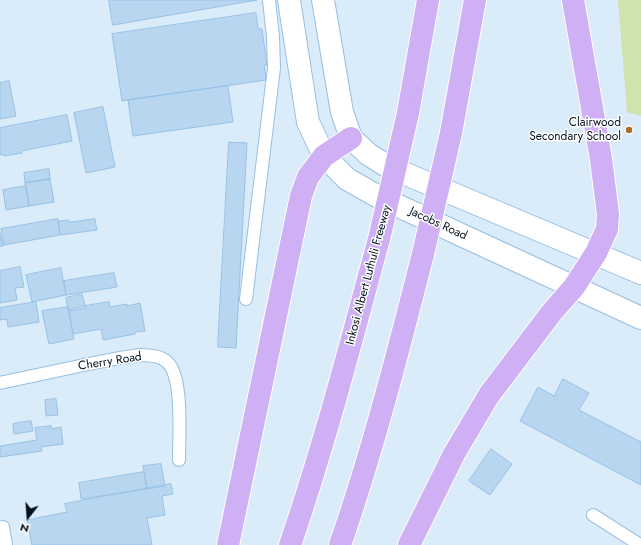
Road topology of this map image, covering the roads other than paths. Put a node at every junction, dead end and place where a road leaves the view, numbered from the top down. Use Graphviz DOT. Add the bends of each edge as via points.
graph roads {
  1 [pos="269,0"];
  2 [pos="323,0"];
  3 [pos="428,0"];
  4 [pos="475,0"];
  5 [pos="574,0"];
  6 [pos="284,12"];
  7 [pos="351,138"];
  8 [pos="324,156"];
  9 [pos="596,253"];
  10 [pos="641,273"];
  11 [pos="574,287"];
  12 [pos="246,299"];
  13 [pos="641,318"];
  14 [pos="0,383"];
  15 [pos="179,460"];
  16 [pos="593,515"];
  17 [pos="3,527"];
  18 [pos="6,545"];
  19 [pos="228,545"];
  20 [pos="290,545"];
  21 [pos="340,545"];
  22 [pos="409,545"];
  23 [pos="640,545"];
  1 -- 6 [label="lane"];
  2 -- 7 [label="street" via="342,112"];
  3 -- 20 [label="highway, Inkosi Albert Luthuli Freeway, bridge" via="408,113 380,236 305,502"];
  4 -- 21 [label="highway, bridge" via="451,133 423,254 389,389"];
  5 -- 9 [label="highway" via="608,214 607,229"];
  6 -- 8 [label="street, Jacobs Road" via="308,122"];
  6 -- 12 [label="lane" via="274,68"];
  7 -- 8 [label="highway"];
  7 -- 9 [label="street" via="368,154 387,166"];
  8 -- 11 [label="street, Jacobs Road" via="347,179 377,196"];
  8 -- 19 [label="highway" via="308,177 300,196"];
  9 -- 10 [label="street"];
  9 -- 11 [label="highway"];
  11 -- 13 [label="street, Jacobs Road"];
  11 -- 22 [label="highway" via="489,395 454,454"];
  14 -- 15 [label="lane, Cherry Road" via="120,358 157,356 168,362 175,373 179,413"];
  16 -- 23 [label="lane"];
  17 -- 18 [label="lane"];
}
